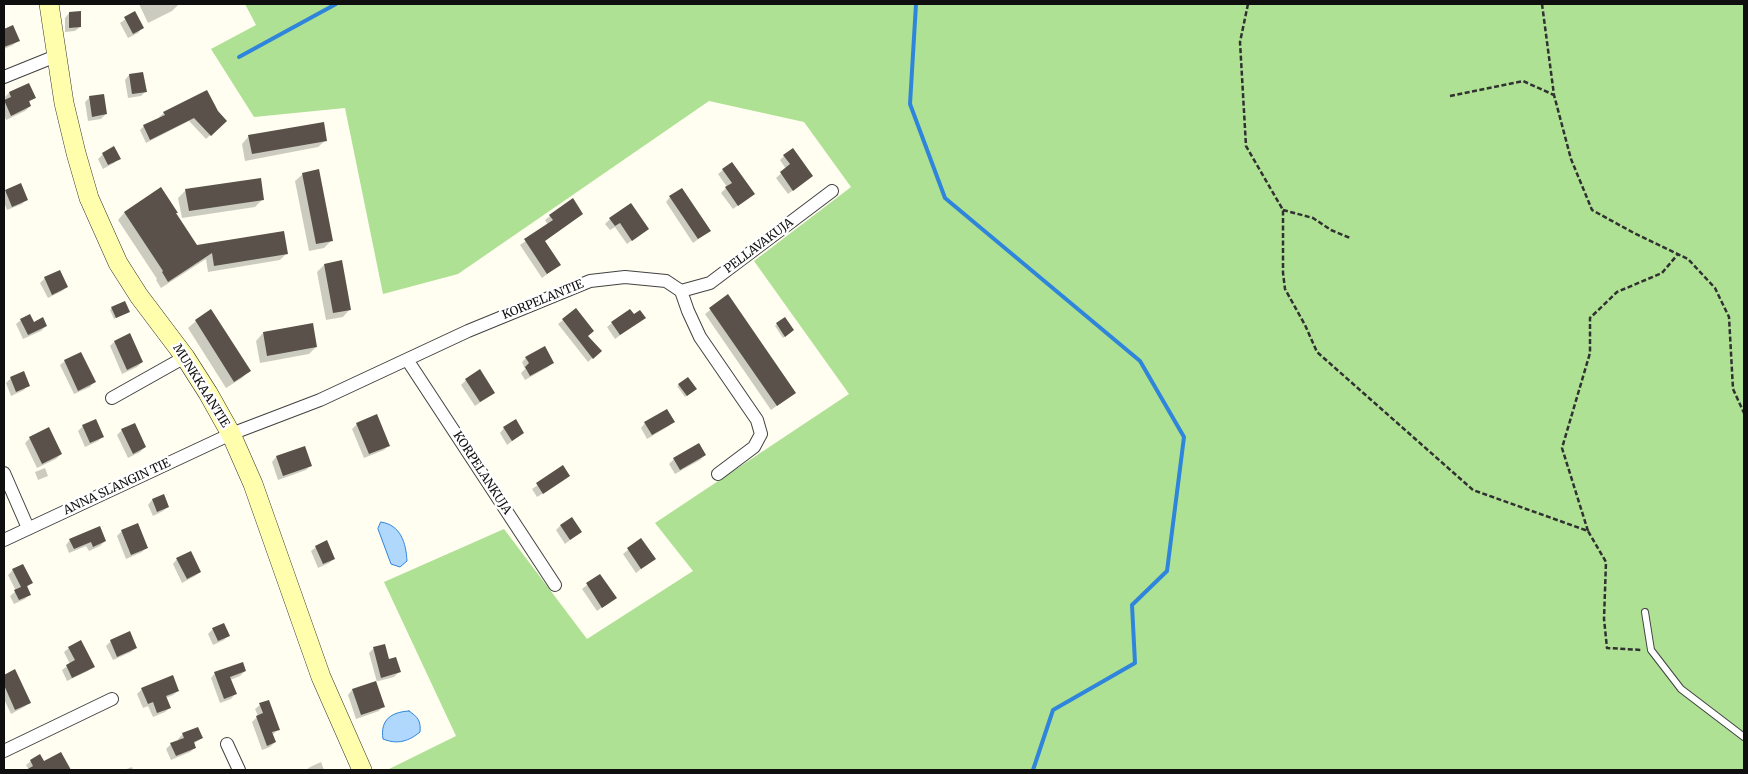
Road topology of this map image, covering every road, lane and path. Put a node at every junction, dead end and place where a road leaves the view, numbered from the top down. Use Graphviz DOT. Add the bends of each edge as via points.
graph roads {
  1 [pos="49,4"];
  2 [pos="1248,4"];
  3 [pos="1542,4"];
  4 [pos="56,56"];
  5 [pos="4,77"];
  6 [pos="1554,95"];
  7 [pos="1450,96"];
  8 [pos="832,190"];
  9 [pos="1283,210"];
  10 [pos="1350,238"];
  11 [pos="1678,254"];
  12 [pos="681,291"];
  13 [pos="185,357"];
  14 [pos="408,361"];
  15 [pos="112,398"];
  16 [pos="1744,412"];
  17 [pos="231,434"];
  18 [pos="4,473"];
  19 [pos="718,474"];
  20 [pos="28,528"];
  21 [pos="1588,531"];
  22 [pos="4,540"];
  23 [pos="555,585"];
  24 [pos="1645,612"];
  25 [pos="1651,650"];
  26 [pos="112,699"];
  27 [pos="1744,737"];
  28 [pos="227,744"];
  29 [pos="4,751"];
  30 [pos="239,770"];
  31 [pos="362,770"];
  1 -- 4 [label="street, MUNKKAANTIE"];
  2 -- 9 [label="path" via="1240,42 1246,146"];
  3 -- 6 [label="path"];
  4 -- 5 [label="street"];
  4 -- 13 [label="street, MUNKKAANTIE" via="64,102 89,198 118,263"];
  6 -- 7 [label="path" via="1523,81"];
  6 -- 11 [label="path" via="1571,159 1592,210"];
  8 -- 12 [label="street, PELLAVAKUJA" via="710,283"];
  9 -- 10 [label="path" via="1313,218"];
  9 -- 21 [label="path" via="1286,289 1317,352 1474,490"];
  11 -- 16 [label="path" via="1688,259 1715,288 1729,317 1733,388"];
  11 -- 21 [label="path" via="1662,273 1617,292 1590,318 1590,353 1562,448"];
  12 -- 14 [label="street, KORPELANTIE" via="666,281 625,277 590,281 468,331"];
  12 -- 19 [label="street" via="700,337 757,420 761,434 754,447"];
  13 -- 15 [label="street"];
  13 -- 17 [label="street, MUNKKAANTIE"];
  14 -- 17 [label="street, KORPELANTIE" via="320,400"];
  14 -- 23 [label="street, KORPELANKUJA"];
  17 -- 20 [label="street, ANNA SLANGIN TIE"];
  17 -- 31 [label="street, MUNKKAANTIE" via="253,484 321,677"];
  18 -- 20 [label="street"];
  20 -- 22 [label="street, ANNA SLANGIN TIE"];
  21 -- 25 [label="path" via="1606,562 1604,619 1607,648"];
  24 -- 25 [label="lane"];
  25 -- 27 [label="lane" via="1681,689"];
  26 -- 29 [label="street"];
  28 -- 30 [label="street"];
}
